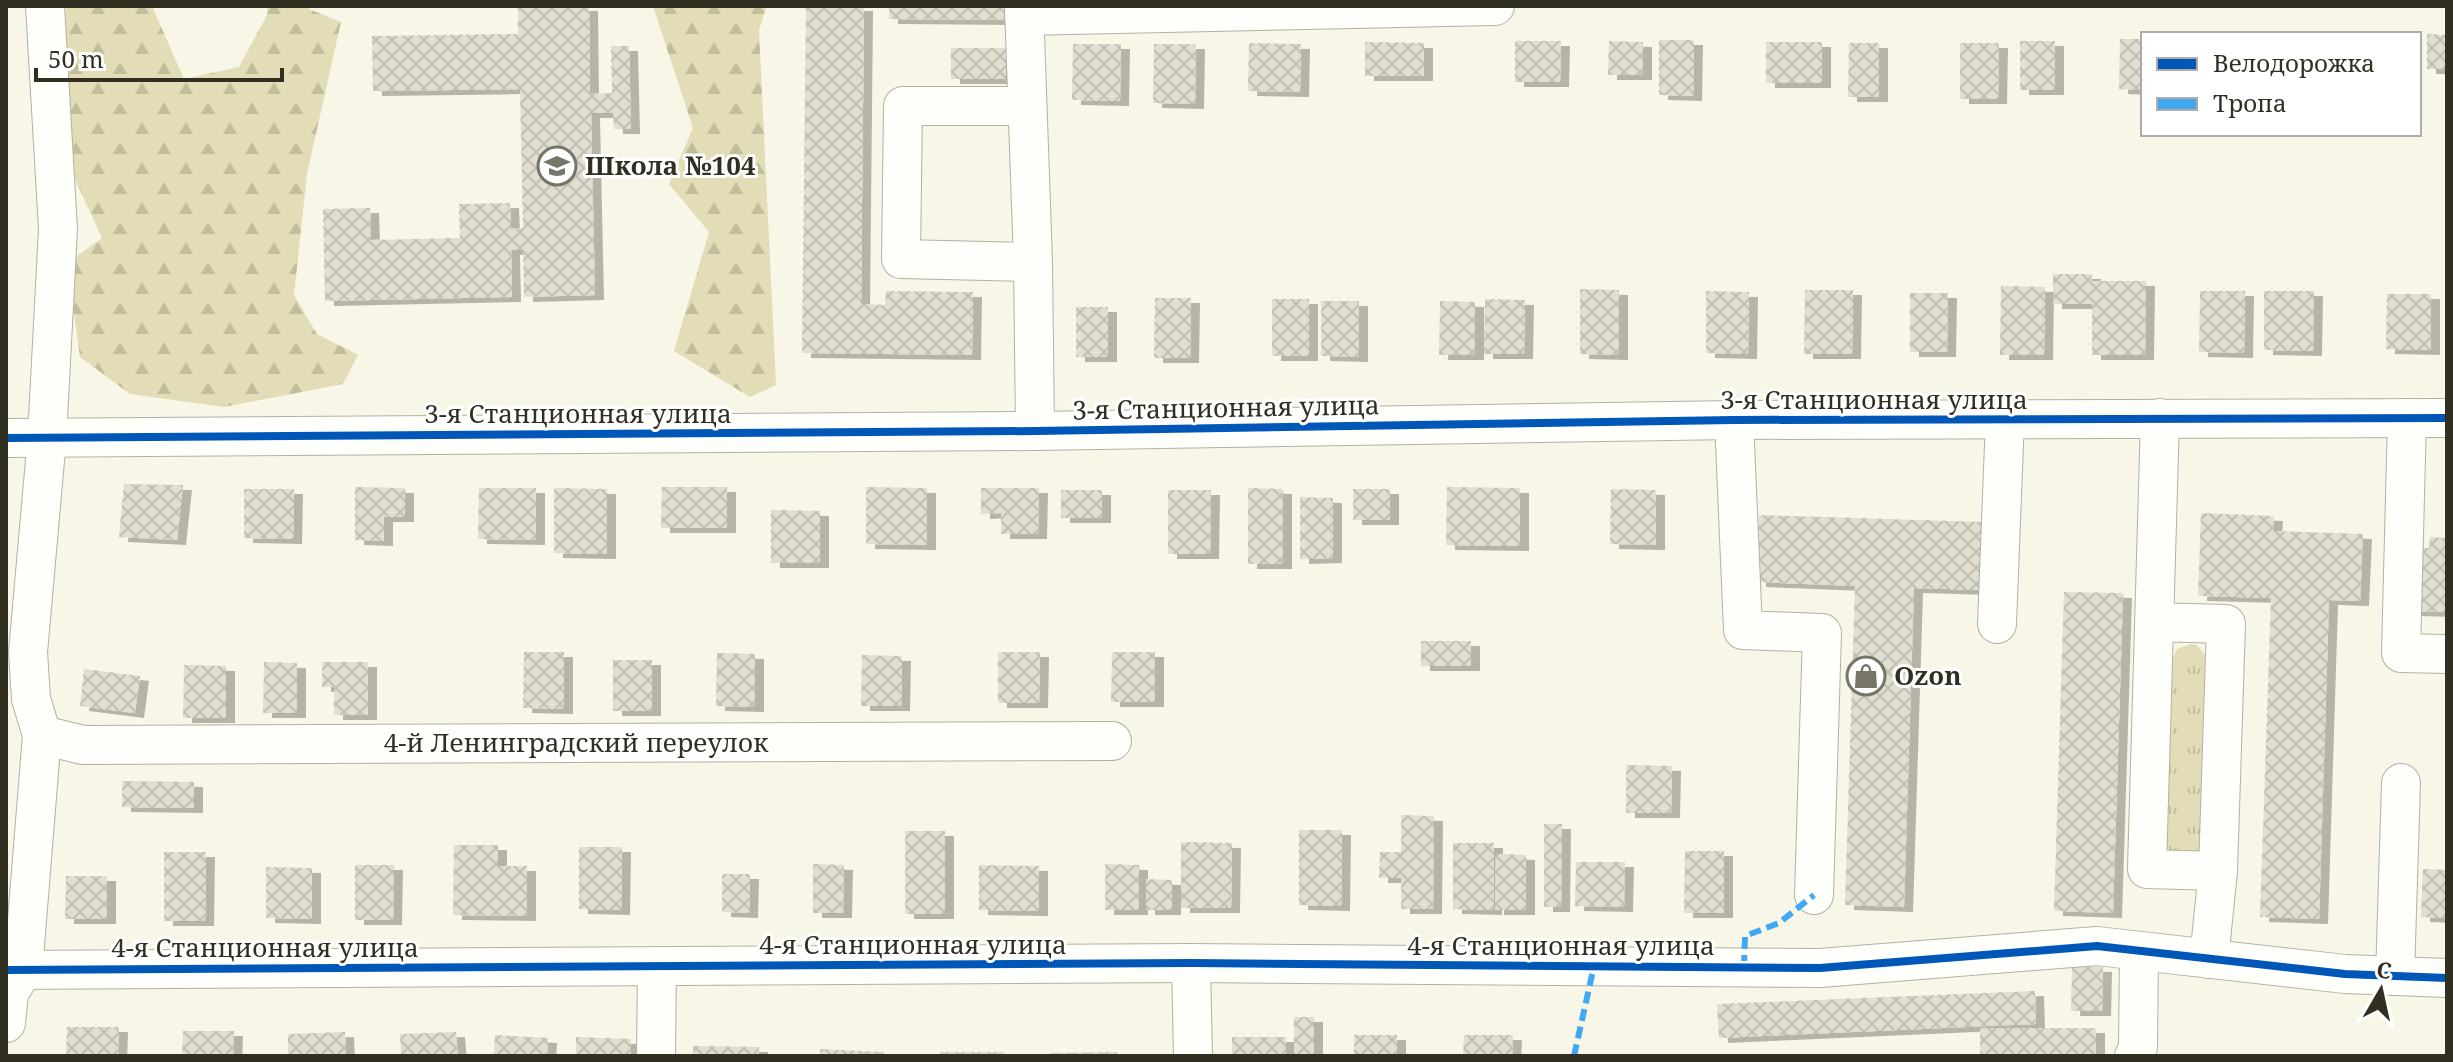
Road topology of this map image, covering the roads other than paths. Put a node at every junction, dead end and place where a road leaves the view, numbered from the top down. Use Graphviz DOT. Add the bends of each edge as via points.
graph roads {
  1 [pos="45,6"];
  2 [pos="1495,6"];
  3 [pos="1024,11"];
  4 [pos="1027,106"];
  5 [pos="1033,262"];
  6 [pos="2160,418"];
  7 [pos="2407,418"];
  8 [pos="2447,418"];
  9 [pos="2005,419"];
  10 [pos="1734,420"];
  11 [pos="1035,431"];
  12 [pos="6,438"];
  13 [pos="47,438"];
  14 [pos="2155,622"];
  15 [pos="1997,624"];
  16 [pos="2447,654"];
  17 [pos="42,735"];
  18 [pos="1112,741"];
  19 [pos="2401,783"];
  20 [pos="2218,871"];
  21 [pos="1814,895"];
  22 [pos="2139,951"];
  23 [pos="2209,959"];
  24 [pos="1191,963"];
  25 [pos="657,966"];
  26 [pos="14,970"];
  27 [pos="2395,976"];
  28 [pos="2447,978"];
  29 [pos="6,1023"];
  30 [pos="656,1056"];
  31 [pos="1193,1056"];
  32 [pos="2134,1056"];
  1 -- 13 [label="street" via="58,229"];
  2 -- 3 [label="street"];
  3 -- 4 [label="street"];
  4 -- 5 [label="street"];
  4 -- 5 [label="street" via="903,106 901,259"];
  5 -- 11 [label="street"];
  6 -- 7 [label="street, 3-я Станционная улица"];
  6 -- 9 [label="street, 3-я Станционная улица"];
  6 -- 14 [label="street"];
  7 -- 8 [label="street, 3-я Станционная улица"];
  7 -- 16 [label="street" via="2401,653"];
  9 -- 10 [label="street, 3-я Станционная улица"];
  9 -- 15 [label="street"];
  10 -- 11 [label="street, 3-я Станционная улица"];
  10 -- 21 [label="street" via="1743,630 1822,633"];
  11 -- 13 [label="street, 3-я Станционная улица"];
  12 -- 13 [label="street, 3-я Станционная улица"];
  13 -- 17 [label="street" via="28,652 31,699"];
  14 -- 20 [label="street" via="2147,869"];
  14 -- 20 [label="street" via="2226,624"];
  17 -- 18 [label="street, 4-й Ленинградский переулок" via="83,745"];
  17 -- 26 [label="street"];
  19 -- 27 [label="street"];
  20 -- 23 [label="street"];
  22 -- 23 [label="street, 4-я Станционная улица"];
  22 -- 24 [label="street, 4-я Станционная улица" via="2097,946 1820,968"];
  22 -- 32 [label="street"];
  23 -- 27 [label="street, 4-я Станционная улица"];
  24 -- 25 [label="street, 4-я Станционная улица"];
  24 -- 31 [label="street"];
  25 -- 26 [label="street, 4-я Станционная улица"];
  25 -- 30 [label="street"];
  26 -- 29 [label="street"];
  27 -- 28 [label="street, 4-я Станционная улица"];
}
